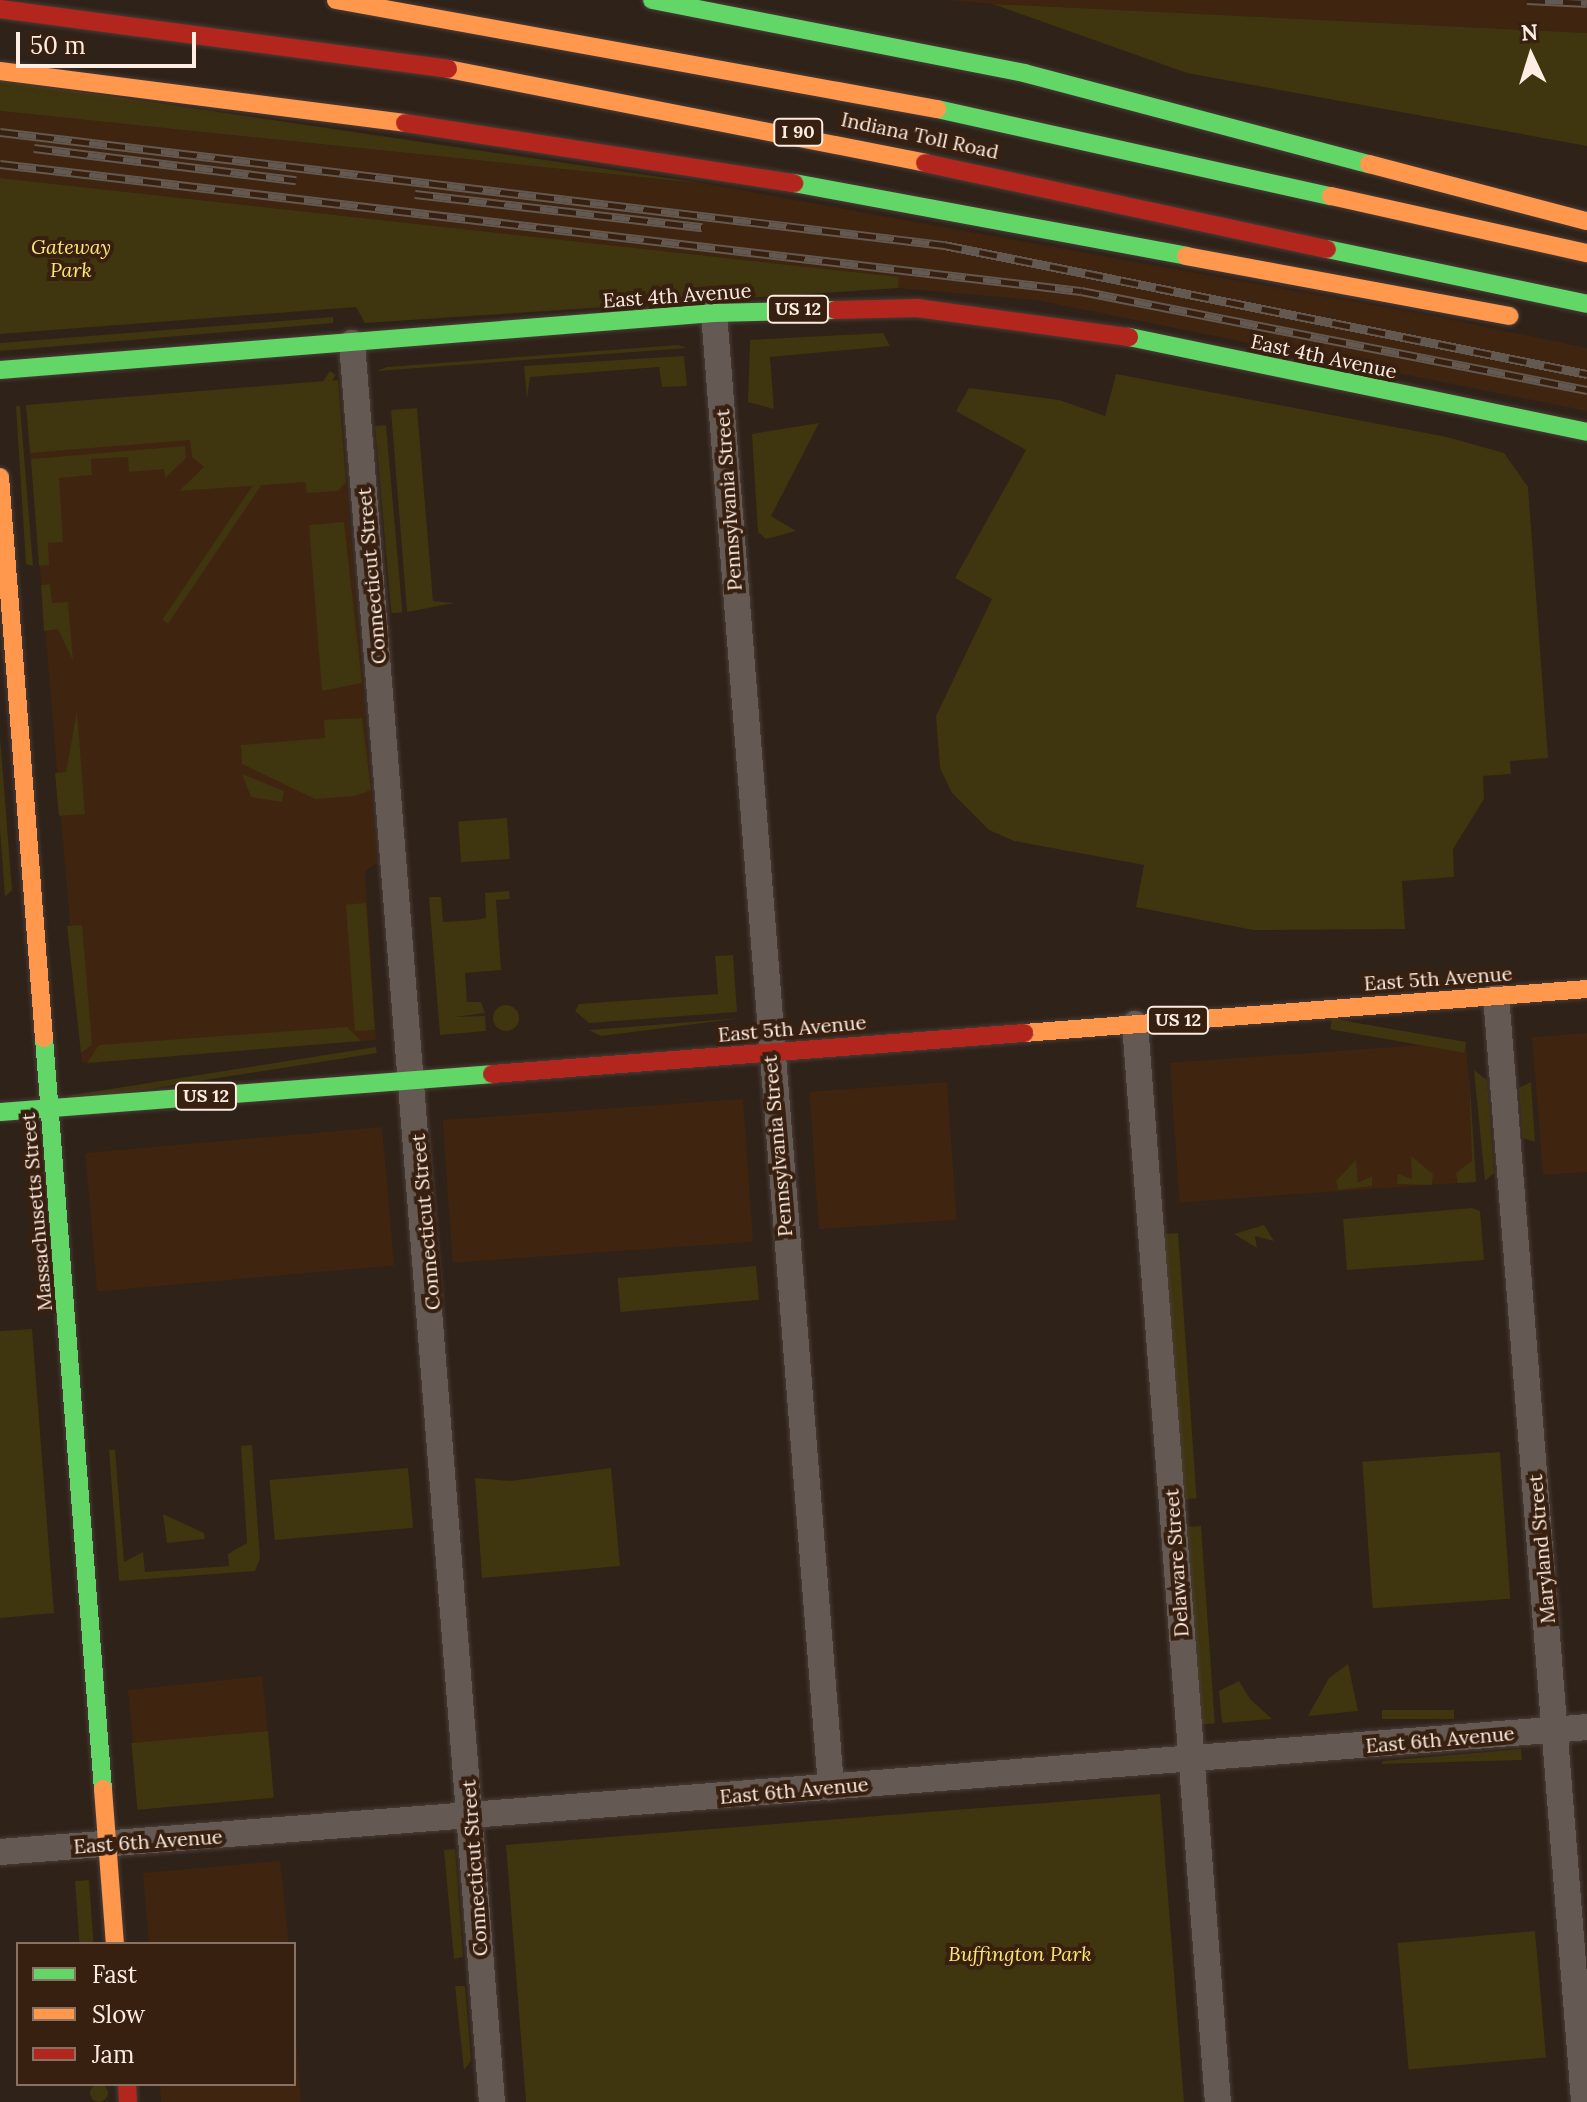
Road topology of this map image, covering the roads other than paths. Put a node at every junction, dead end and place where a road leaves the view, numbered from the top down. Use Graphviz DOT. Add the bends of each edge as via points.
graph roads {
  1 [pos="336,0"];
  2 [pos="652,0"];
  3 [pos="0,9"];
  4 [pos="0,71"];
  5 [pos="1587,221"];
  6 [pos="1587,253"];
  7 [pos="1587,304"];
  8 [pos="714,313"];
  9 [pos="1524,319"];
  10 [pos="352,343"];
  11 [pos="0,370"];
  12 [pos="1587,432"];
  13 [pos="0,477"];
  14 [pos="1587,989"];
  15 [pos="1496,995"];
  16 [pos="1135,1024"];
  17 [pos="768,1052"];
  18 [pos="412,1081"];
  19 [pos="49,1107"];
  20 [pos="0,1112"];
  21 [pos="1587,1727"];
  22 [pos="1556,1730"];
  23 [pos="1190,1758"];
  24 [pos="831,1787"];
  25 [pos="470,1816"];
  26 [pos="108,1844"];
  27 [pos="0,1852"];
  28 [pos="115,1942"];
  29 [pos="492,2102"];
  30 [pos="1218,2102"];
  31 [pos="1584,2102"];
  1 -- 6 [label="main road, Indiana Toll Road" via="845,89"];
  2 -- 5 [label="main road" via="1024,73"];
  3 -- 7 [label="main road, Indiana Toll Road / I 90" via="385,58 629,100"];
  4 -- 9 [label="main road" via="466,126"];
  8 -- 10 [label="main road, East 4th Avenue / US 12"];
  8 -- 12 [label="main road, East 4th Avenue / US 12" via="892,308 994,315"];
  8 -- 17 [label="street, Pennsylvania Street"];
  10 -- 11 [label="main road, East 4th Avenue / US 12"];
  10 -- 18 [label="street, Connecticut Street"];
  13 -- 19 [label="main road, Massachusetts Street"];
  14 -- 15 [label="main road, East 5th Avenue / US 12"];
  15 -- 16 [label="main road, East 5th Avenue / US 12"];
  15 -- 22 [label="street, Maryland Street"];
  16 -- 17 [label="main road, East 5th Avenue / US 12"];
  16 -- 23 [label="street, Delaware Street"];
  17 -- 18 [label="main road, East 5th Avenue / US 12"];
  17 -- 24 [label="street, Pennsylvania Street"];
  18 -- 19 [label="main road, East 5th Avenue / US 12"];
  18 -- 25 [label="street, Connecticut Street"];
  19 -- 20 [label="main road, East 5th Avenue / US 12"];
  19 -- 26 [label="main road, Massachusetts Street"];
  21 -- 22 [label="street, East 6th Avenue"];
  22 -- 23 [label="street, East 6th Avenue"];
  22 -- 31 [label="street, Maryland Street"];
  23 -- 24 [label="street, East 6th Avenue"];
  23 -- 30 [label="street, Delaware Street"];
  24 -- 25 [label="street, East 6th Avenue"];
  25 -- 26 [label="street, East 6th Avenue"];
  25 -- 29 [label="street, Connecticut Street"];
  26 -- 27 [label="street, East 6th Avenue"];
  26 -- 28 [label="main road, Massachusetts Street"];
}
